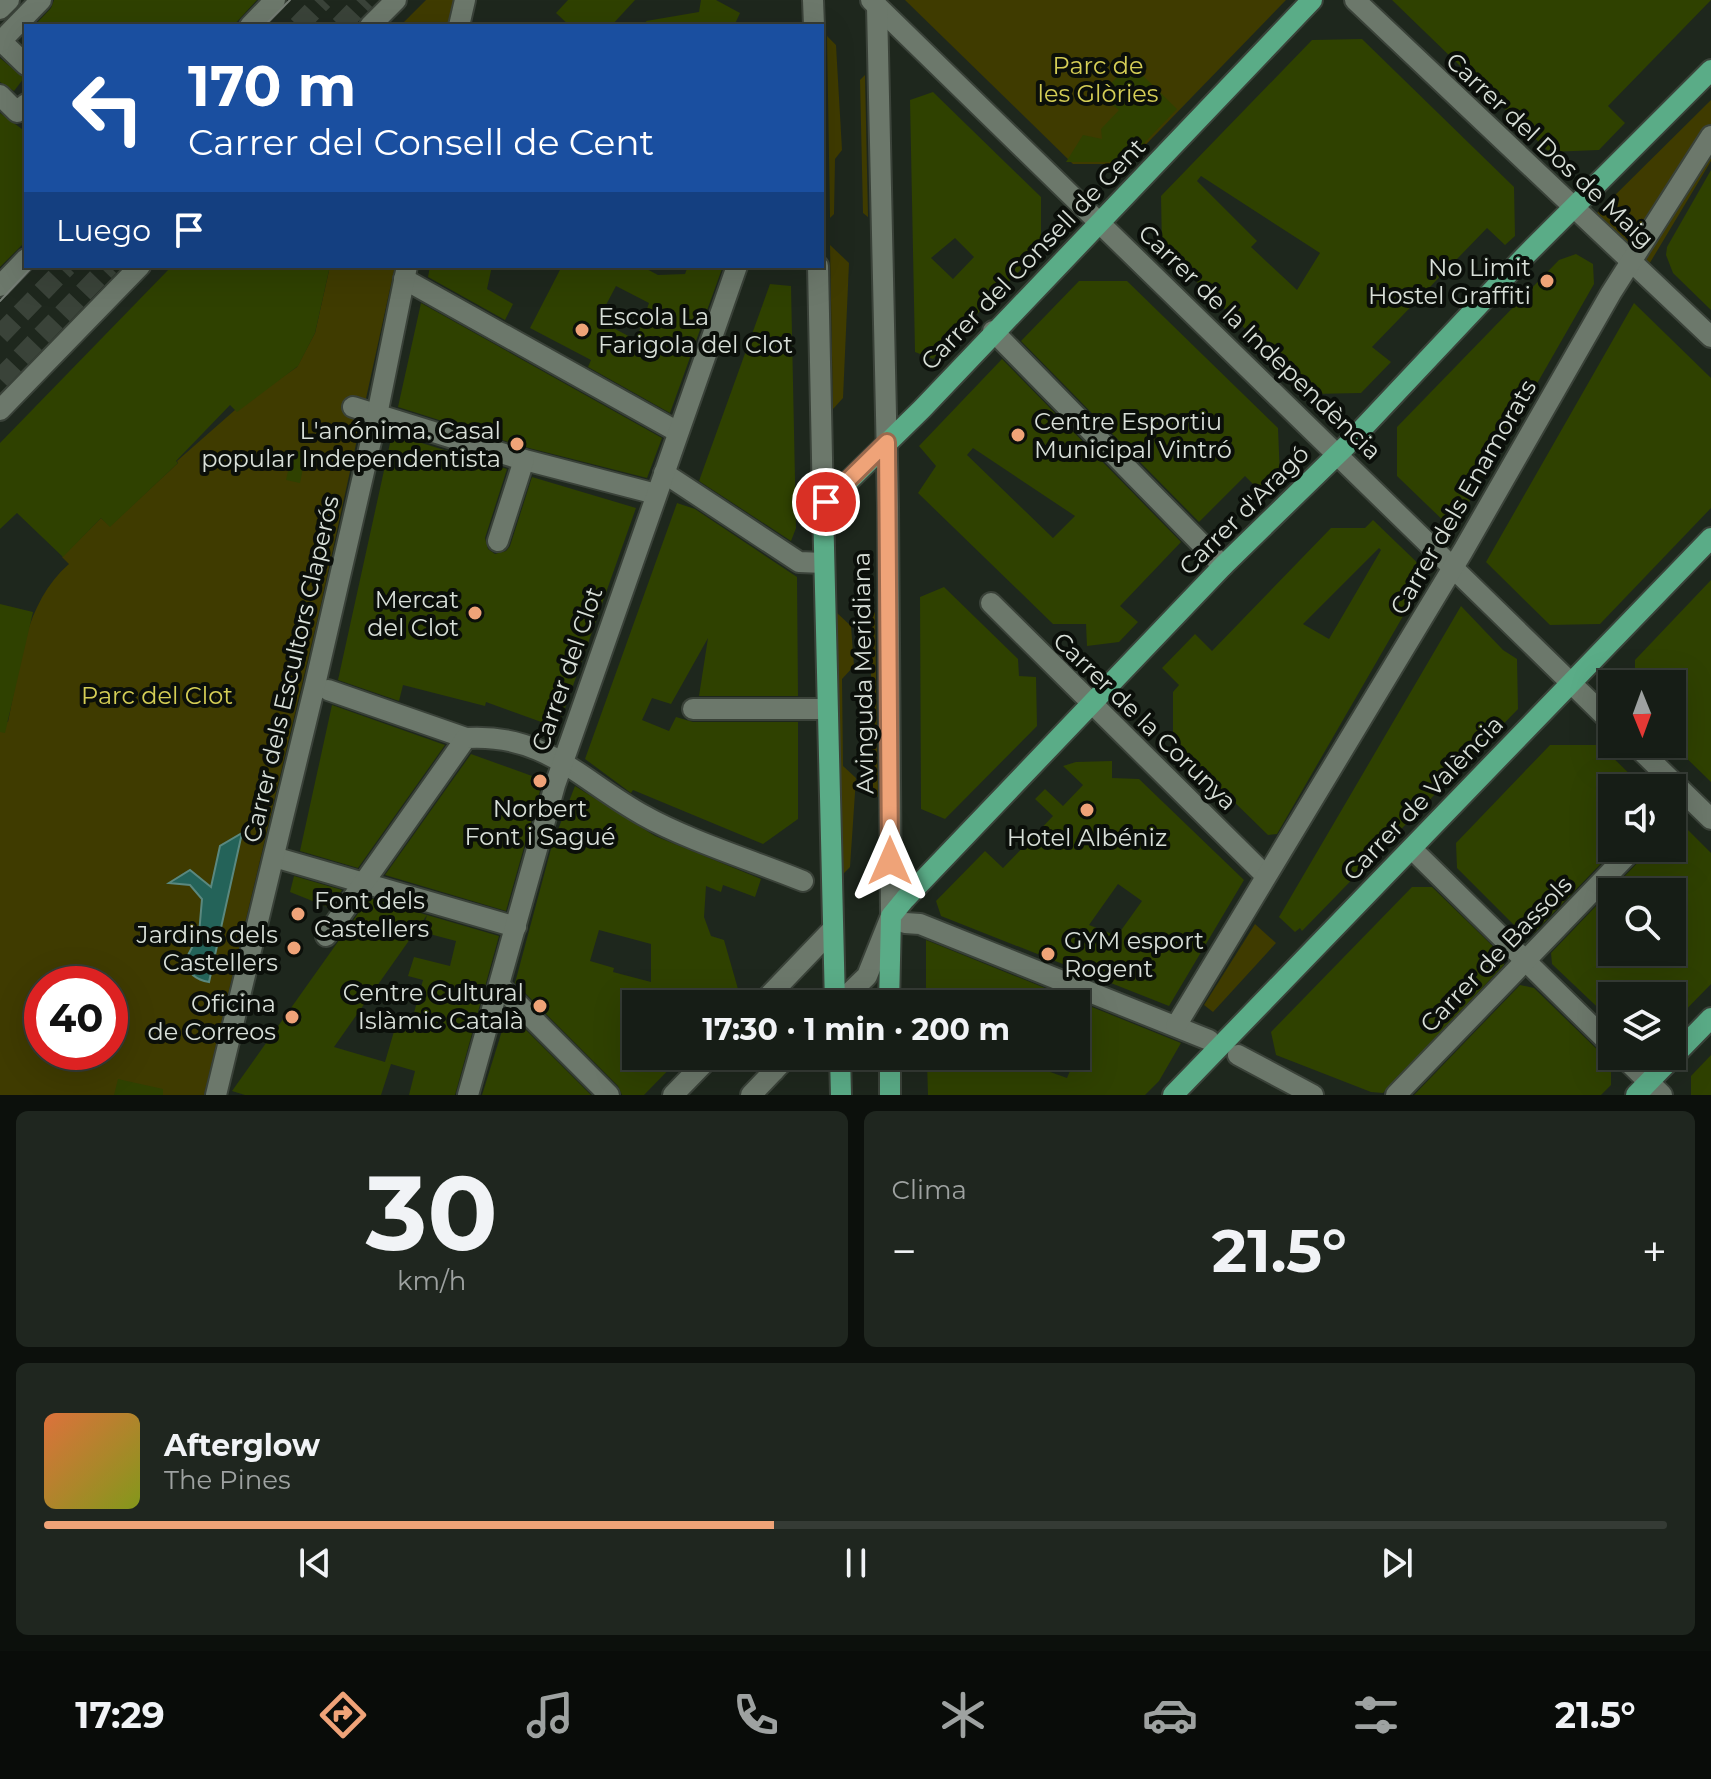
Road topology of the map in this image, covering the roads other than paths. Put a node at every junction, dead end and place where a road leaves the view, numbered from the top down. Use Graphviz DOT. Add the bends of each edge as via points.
graph roads {
  1 [pos="9,0"];
  2 [pos="41,0"];
  3 [pos="275,0"];
  4 [pos="396,0"];
  5 [pos="465,0"];
  6 [pos="813,0"];
  7 [pos="1312,0"];
  8 [pos="1355,0"];
  9 [pos="874,3"];
  10 [pos="0,9"];
  11 [pos="252,24"];
  12 [pos="372,24"];
  13 [pos="459,24"];
  14 [pos="814,24"];
  15 [pos="0,41"];
  16 [pos="24,63"];
  17 [pos="1711,70"];
  18 [pos="0,95"];
  19 [pos="23,112"];
  20 [pos="1711,136"];
  21 [pos="1573,209"];
  22 [pos="1099,220"];
  23 [pos="24,261"];
  24 [pos="1631,261"];
  25 [pos="138,268"];
  26 [pos="736,268"];
  27 [pos="818,268"];
  28 [pos="405,272"];
  29 [pos="0,286"];
  30 [pos="993,331"];
  31 [pos="1711,337"];
  32 [pos="353,407"];
  33 [pos="0,410"];
  34 [pos="377,415"];
  35 [pos="678,432"];
  36 [pos="887,442"];
  37 [pos="1338,454"];
  38 [pos="518,458"];
  39 [pos="664,473"];
  40 [pos="656,494"];
  41 [pos="823,506"];
  42 [pos="1711,538"];
  43 [pos="492,540"];
  44 [pos="824,563"];
  45 [pos="1223,566"];
  46 [pos="1452,567"];
  47 [pos="991,603"];
  48 [pos="1570,682"];
  49 [pos="328,690"];
  50 [pos="1090,704"];
  51 [pos="693,709"];
  52 [pos="826,709"];
  53 [pos="1598,709"];
  54 [pos="463,743"];
  55 [pos="1645,758"];
  56 [pos="563,760"];
  57 [pos="1657,774"];
  58 [pos="1686,806"];
  59 [pos="1711,819"];
  60 [pos="1412,849"];
  61 [pos="274,857"];
  62 [pos="1620,862"];
  63 [pos="1262,879"];
  64 [pos="803,881"];
  65 [pos="363,885"];
  66 [pos="898,920"];
  67 [pos="516,927"];
  68 [pos="831,931"];
  69 [pos="326,936"];
  70 [pos="1526,958"];
  71 [pos="501,987"];
  72 [pos="774,990"];
  73 [pos="836,990"];
  74 [pos="852,990"];
  75 [pos="890,990"];
  76 [pos="1711,1018"];
  77 [pos="1176,1026"];
  78 [pos="1598,1032"];
  79 [pos="1209,1040"];
  80 [pos="1238,1055"];
  81 [pos="697,1070"];
  82 [pos="774,1070"];
  83 [pos="840,1070"];
  84 [pos="890,1070"];
  85 [pos="1633,1070"];
  86 [pos="219,1089"];
  87 [pos="1649,1091"];
  88 [pos="468,1095"];
  89 [pos="609,1095"];
  90 [pos="673,1095"];
  91 [pos="751,1095"];
  92 [pos="841,1095"];
  93 [pos="890,1095"];
  94 [pos="1173,1095"];
  95 [pos="1313,1095"];
  96 [pos="1396,1095"];
  1 -- 10 [label="street"];
  2 -- 15 [label="street"];
  3 -- 11 [label="street"];
  4 -- 12 [label="street"];
  5 -- 13 [label="street"];
  6 -- 14 [label="street"];
  7 -- 22 [label="main road, Carrer del Consell de Cent"];
  8 -- 21 [label="street, Carrer del Dos de Maig"];
  9 -- 22 [label="street, Carrer de la Independència"];
  9 -- 36 [label="street, Avinguda Meridiana"];
  15 -- 16 [label="street"];
  17 -- 21 [label="main road, Carrer d'Aragó"];
  18 -- 19 [label="street"];
  20 -- 24 [label="street, Carrer dels Enamorats"];
  21 -- 24 [label="street, Carrer del Dos de Maig"];
  21 -- 37 [label="main road, Carrer d'Aragó"];
  22 -- 30 [label="main road, Carrer del Consell de Cent"];
  22 -- 37 [label="street, Carrer de la Independència"];
  23 -- 29 [label="street"];
  24 -- 31 [label="street, Carrer del Dos de Maig"];
  24 -- 46 [label="street, Carrer dels Enamorats"];
  25 -- 33 [label="street"];
  26 -- 35 [label="street, Carrer del Clot"];
  27 -- 41 [label="street, Avinguda Meridiana"];
  28 -- 34 [label="street, Carrer dels Escultors Claperós"];
  28 -- 35 [label="street"];
  30 -- 36 [label="main road, Carrer del Consell de Cent"];
  30 -- 45 [label="street"];
  32 -- 34 [label="street"];
  34 -- 38 [label="street"];
  34 -- 61 [label="street, Carrer dels Escultors Claperós"];
  35 -- 39 [label="street, Carrer del Clot"];
  36 -- 41 [label="main road, Carrer del Consell de Cent"];
  36 -- 66 [label="street, Avinguda Meridiana"];
  37 -- 45 [label="main road, Carrer d'Aragó"];
  37 -- 46 [label="street, Carrer de la Independència"];
  38 -- 40 [label="street"];
  38 -- 43 [label="street"];
  39 -- 40 [label="street, Carrer del Clot"];
  39 -- 44 [label="street" via="799,562"];
  40 -- 56 [label="street, Carrer del Clot"];
  41 -- 44 [label="main road, Avinguda Meridiana"];
  42 -- 48 [label="main road, Carrer de València"];
  44 -- 52 [label="main road, Avinguda Meridiana"];
  45 -- 50 [label="main road, Carrer d'Aragó"];
  46 -- 48 [label="street, Carrer de la Independència"];
  46 -- 63 [label="street, Carrer dels Enamorats"];
  47 -- 50 [label="street, Carrer de la Corunya"];
  48 -- 53 [label="street, Carrer de la Independència"];
  48 -- 60 [label="main road, Carrer de València"];
  49 -- 54 [label="street"];
  50 -- 63 [label="street, Carrer de la Corunya"];
  50 -- 66 [label="main road, Carrer d'Aragó"];
  51 -- 52 [label="street"];
  52 -- 68 [label="main road, Avinguda Meridiana"];
  54 -- 56 [label="street" via="497,736"];
  54 -- 65 [label="street"];
  55 -- 57 [label="street"];
  56 -- 64 [label="street" via="643,815"];
  56 -- 67 [label="street, Carrer del Clot"];
  58 -- 59 [label="street"];
  60 -- 70 [label="street"];
  60 -- 94 [label="main road, Carrer de València"];
  61 -- 65 [label="street"];
  61 -- 86 [label="street, Carrer dels Escultors Claperós"];
  62 -- 70 [label="street, Carrer de Bassols"];
  63 -- 77 [label="street, Carrer dels Enamorats"];
  65 -- 67 [label="street"];
  65 -- 69 [label="street"];
  66 -- 74 [label="street, Carrer d'Aragó" via="867,976"];
  66 -- 75 [label="main road, Avinguda Meridiana"];
  66 -- 77 [label="street" via="920,924"];
  67 -- 71 [label="street, Carrer del Clot"];
  68 -- 72 [label="street"];
  68 -- 73 [label="main road, Avinguda Meridiana"];
  70 -- 78 [label="street"];
  70 -- 96 [label="street, Carrer de Bassols"];
  71 -- 88 [label="street, Carrer del Clot"];
  71 -- 89 [label="street"];
  76 -- 87 [label="main road"];
  77 -- 79 [label="street"];
  80 -- 95 [label="street"];
  81 -- 90 [label="street"];
  82 -- 91 [label="street"];
  83 -- 92 [label="main road"];
  84 -- 93 [label="main road"];
  85 -- 87 [label="street"];
}
